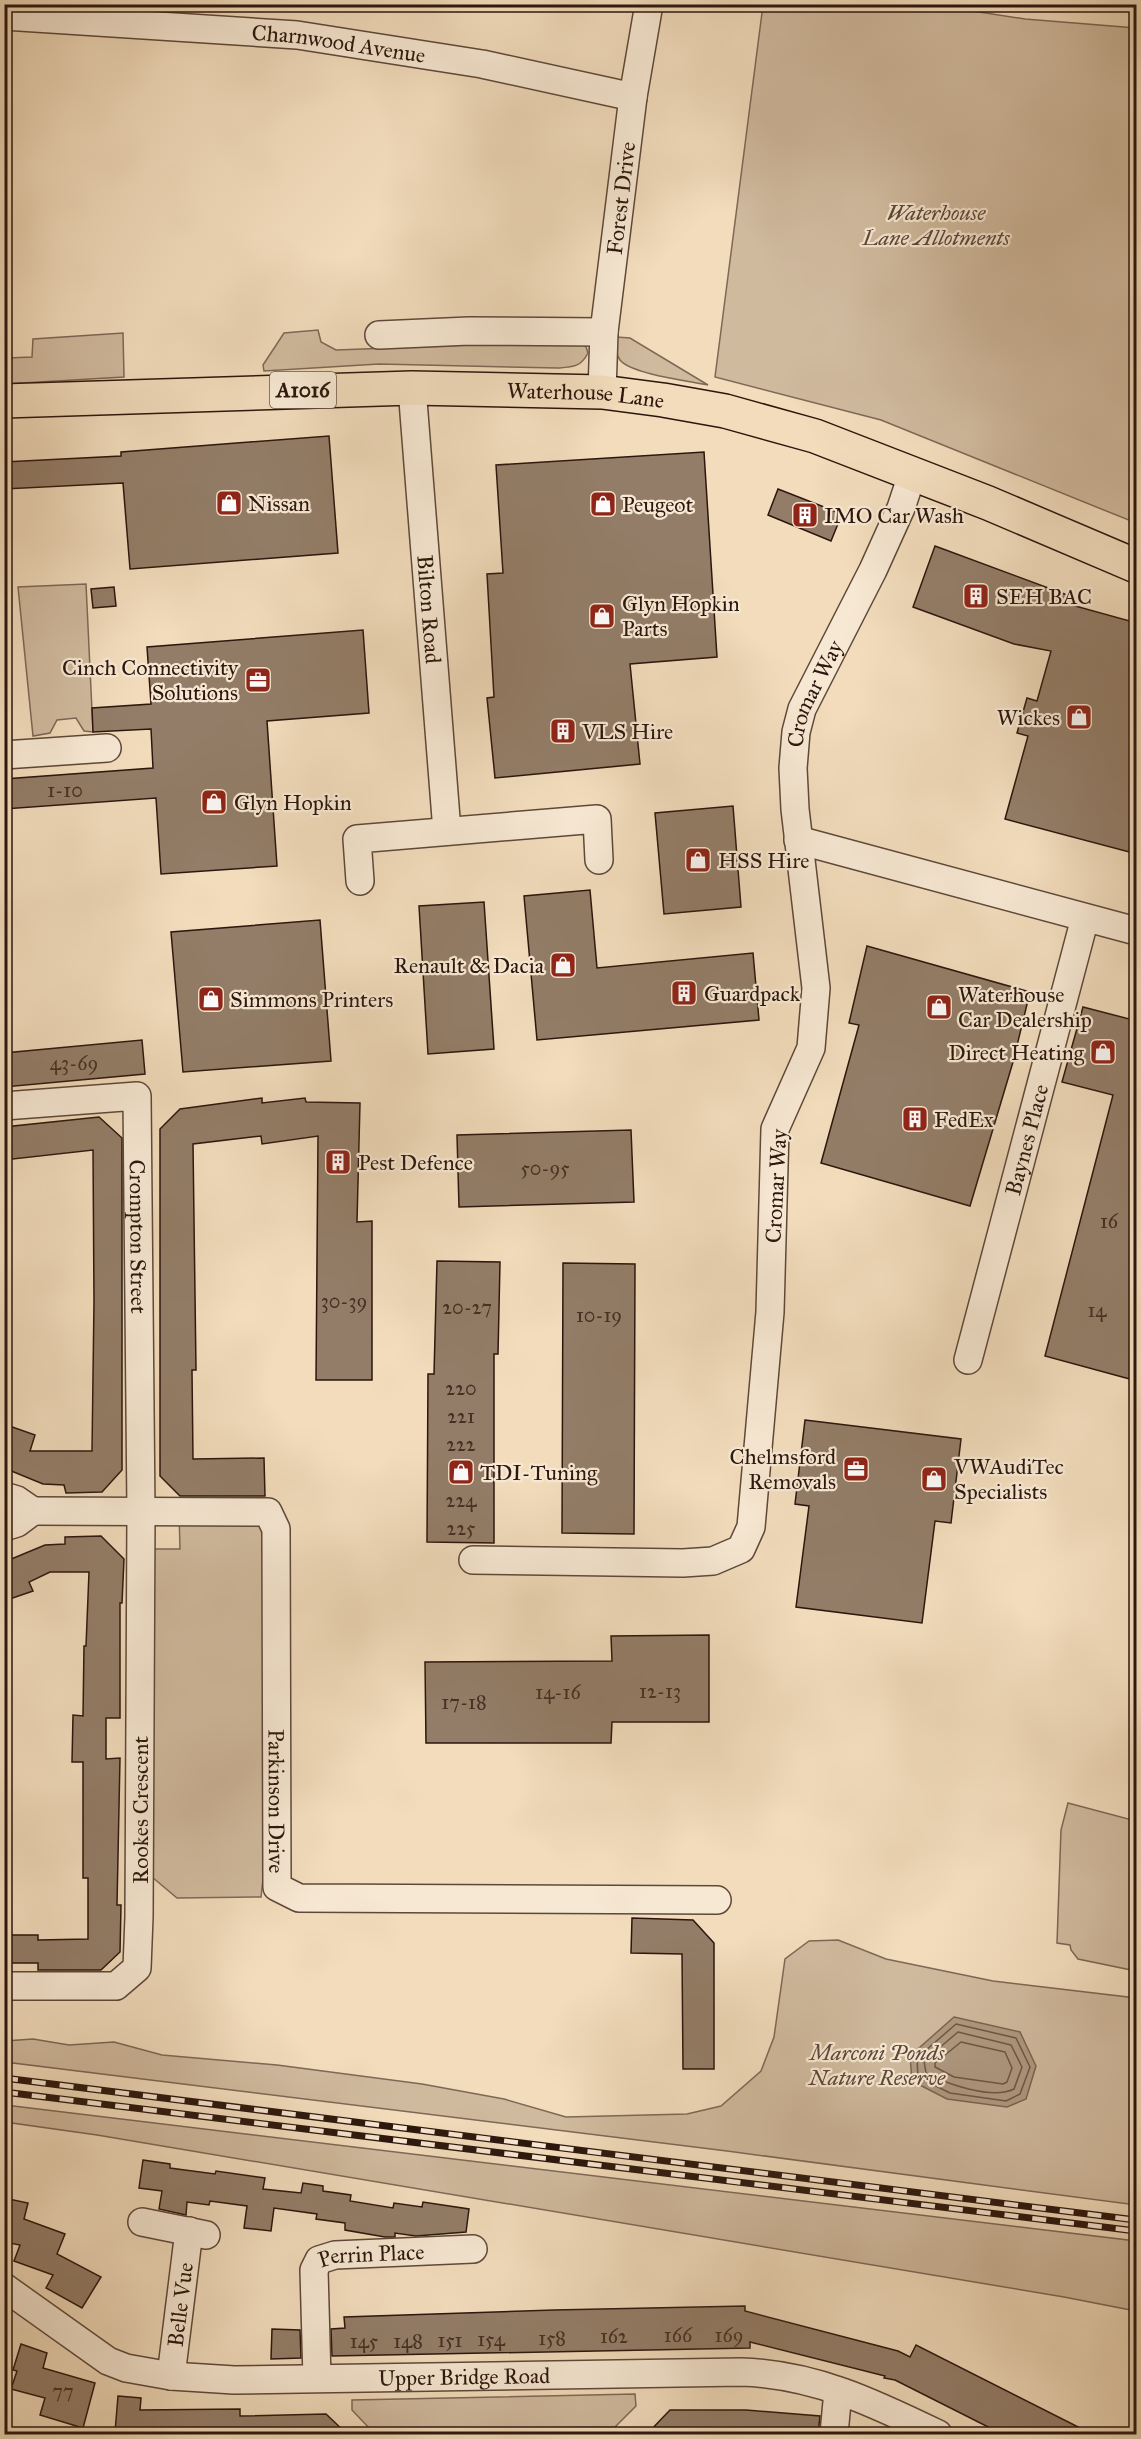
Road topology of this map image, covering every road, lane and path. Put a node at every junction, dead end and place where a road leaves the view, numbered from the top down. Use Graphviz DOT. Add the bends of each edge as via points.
graph roads {
  1 [pos="649,4"];
  2 [pos="4,16"];
  3 [pos="633,97"];
  4 [pos="604,332"];
  5 [pos="379,335"];
  6 [pos="412,388"];
  7 [pos="602,392"];
  8 [pos="4,401"];
  9 [pos="912,475"];
  10 [pos="1137,566"];
  11 [pos="107,748"];
  12 [pos="4,755"];
  13 [pos="447,831"];
  14 [pos="798,840"];
  15 [pos="599,860"];
  16 [pos="360,881"];
  17 [pos="1086,918"];
  18 [pos="1137,932"];
  19 [pos="4,1106"];
  20 [pos="968,1360"];
  21 [pos="4,1496"];
  22 [pos="33,1511"];
  23 [pos="141,1512"];
  24 [pos="4,1527"];
  25 [pos="473,1560"];
  26 [pos="717,1900"];
  27 [pos="4,1986"];
  28 [pos="142,2222"];
  29 [pos="473,2249"];
  30 [pos="4,2287"];
  31 [pos="171,2376"];
  32 [pos="317,2378"];
  33 [pos="838,2391"];
  34 [pos="834,2434"];
  35 [pos="938,2434"];
  1 -- 3 [label="street, Forest Drive"];
  2 -- 3 [label="street, Charnwood Avenue" via="297,35 482,64"];
  3 -- 4 [label="street, Forest Drive"];
  4 -- 5 [label="street"];
  4 -- 7 [label="street, Forest Drive"];
  6 -- 7 [label="main road, Waterhouse Lane / A1016"];
  6 -- 8 [label="main road, Waterhouse Lane / A1016"];
  6 -- 13 [label="street, Bilton Road"];
  7 -- 9 [label="main road, Waterhouse Lane / A1016" via="731,413 815,436"];
  9 -- 10 [label="main road, Waterhouse Lane / A1016"];
  9 -- 14 [label="street, Cromar Way" via="873,570 802,709 793,768"];
  11 -- 12 [label="street"];
  13 -- 15 [label="street" via="597,819"];
  13 -- 16 [label="street" via="357,839"];
  14 -- 17 [label="street"];
  14 -- 25 [label="street, Cromar Way" via="816,988 811,1048 775,1129 770,1312 751,1527 741,1549 713,1561"];
  17 -- 18 [label="street"];
  17 -- 20 [label="street, Baynes Place"];
  19 -- 23 [label="street, Crompton Street" via="137,1096"];
  21 -- 22 [label="street, Parkinson Drive"];
  22 -- 23 [label="street, Parkinson Drive"];
  22 -- 24 [label="street"];
  23 -- 26 [label="street, Parkinson Drive" via="268,1512 276,1528 277,1887 299,1898"];
  23 -- 27 [label="street, Rookes Crescent" via="137,1968 116,1986"];
  28 -- 31 [label="street, Belle Vue" via="197,2233"];
  29 -- 32 [label="street, Perrin Place" via="335,2254 319,2260 314,2270"];
  30 -- 31 [label="street, Upper Bridge Road" via="108,2361"];
  31 -- 32 [label="street, Upper Bridge Road" via="234,2380"];
  32 -- 33 [label="street, Upper Bridge Road" via="741,2372 769,2373"];
  33 -- 34 [label="street"];
  33 -- 35 [label="street, Upper Bridge Road" via="872,2402"];
}
